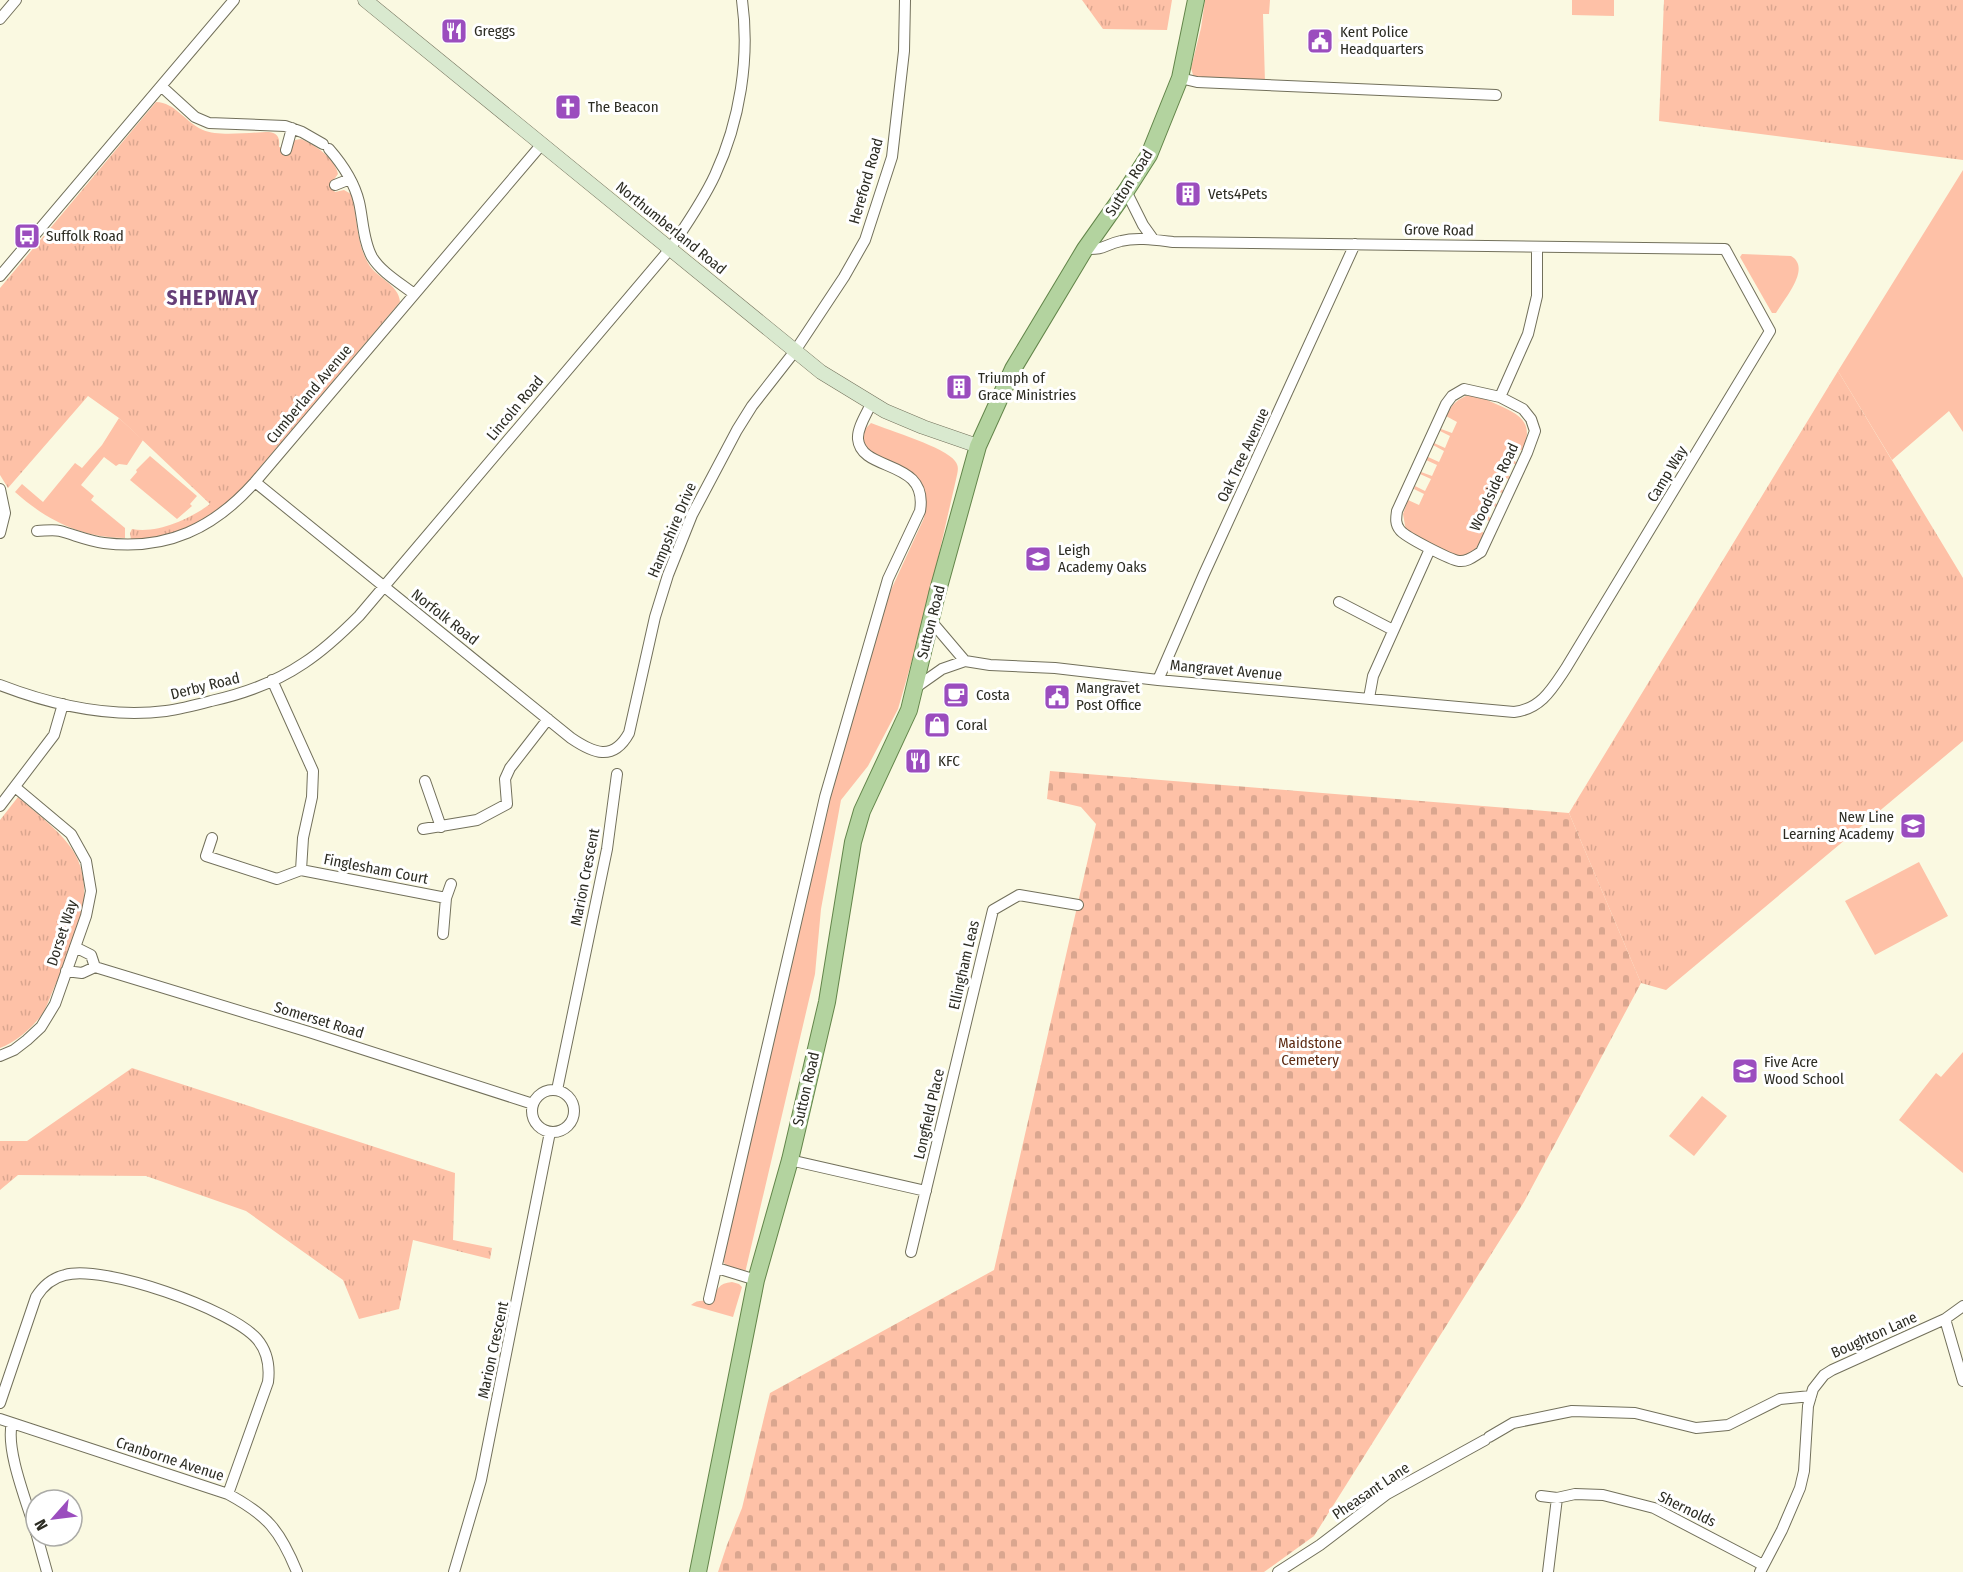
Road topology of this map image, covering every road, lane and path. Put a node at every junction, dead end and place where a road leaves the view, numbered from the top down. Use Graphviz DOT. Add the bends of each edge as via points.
graph roads {
  1 [pos="16,0"];
  2 [pos="234,0"];
  3 [pos="365,0"];
  4 [pos="742,0"];
  5 [pos="905,0"];
  6 [pos="1196,0"];
  7 [pos="0,19"];
  8 [pos="1180,78"];
  9 [pos="161,86"];
  10 [pos="1496,94"];
  11 [pos="292,128"];
  12 [pos="542,144"];
  13 [pos="286,150"];
  14 [pos="350,179"];
  15 [pos="335,185"];
  16 [pos="1126,191"];
  17 [pos="1153,239"];
  18 [pos="1355,243"];
  19 [pos="1537,247"];
  20 [pos="670,249"];
  21 [pos="1085,249"];
  22 [pos="1725,249"];
  23 [pos="0,276"];
  24 [pos="414,294"];
  25 [pos="795,351"];
  26 [pos="1500,397"];
  27 [pos="871,404"];
  28 [pos="978,446"];
  29 [pos="255,482"];
  30 [pos="0,489"];
  31 [pos="37,531"];
  32 [pos="0,533"];
  33 [pos="1430,549"];
  34 [pos="383,587"];
  35 [pos="1339,602"];
  36 [pos="931,621"];
  37 [pos="1393,630"];
  38 [pos="965,660"];
  39 [pos="272,680"];
  40 [pos="1158,680"];
  41 [pos="0,685"];
  42 [pos="915,688"];
  43 [pos="1369,698"];
  44 [pos="63,704"];
  45 [pos="1535,706"];
  46 [pos="548,719"];
  47 [pos="623,742"];
  48 [pos="617,774"];
  49 [pos="425,781"];
  50 [pos="15,787"];
  51 [pos="0,806"];
  52 [pos="441,827"];
  53 [pos="423,829"];
  54 [pos="212,838"];
  55 [pos="301,870"];
  56 [pos="451,884"];
  57 [pos="446,898"];
  58 [pos="1078,905"];
  59 [pos="443,934"];
  60 [pos="75,947"];
  61 [pos="95,967"];
  62 [pos="66,971"];
  63 [pos="960,1045"];
  64 [pos="0,1056"];
  65 [pos="558,1090"];
  66 [pos="533,1104"];
  67 [pos="550,1132"];
  68 [pos="790,1160"];
  69 [pos="926,1191"];
  70 [pos="911,1252"];
  71 [pos="717,1268"];
  72 [pos="756,1280"];
  73 [pos="709,1299"];
  74 [pos="1963,1306"];
  75 [pos="1944,1320"];
  76 [pos="1963,1381"];
  77 [pos="1810,1396"];
  78 [pos="0,1403"];
  79 [pos="0,1419"];
  80 [pos="12,1423"];
  81 [pos="24,1493"];
  82 [pos="228,1494"];
  83 [pos="1541,1496"];
  84 [pos="1557,1498"];
  85 [pos="40,1548"];
  86 [pos="1762,1569"];
  87 [pos="47,1572"];
  88 [pos="297,1572"];
  89 [pos="454,1572"];
  90 [pos="698,1572"];
  91 [pos="1278,1572"];
  92 [pos="1548,1572"];
  1 -- 7 [label="street"];
  2 -- 9 [label="street"];
  3 -- 12 [label="street, Northumberland Road"];
  4 -- 20 [label="street, Lincoln Road" via="743,79 731,131 715,176"];
  5 -- 25 [label="street, Hereford Road" via="892,157 865,240"];
  6 -- 8 [label="main road, Sutton Road"];
  8 -- 10 [label="street"];
  8 -- 16 [label="main road, Sutton Road" via="1149,155"];
  9 -- 11 [label="street" via="195,117 209,123"];
  9 -- 23 [label="street"];
  11 -- 13 [label="street"];
  11 -- 14 [label="street" via="326,146"];
  12 -- 20 [label="street, Northumberland Road"];
  12 -- 24 [label="street, Cumberland Avenue"];
  14 -- 15 [label="street"];
  14 -- 24 [label="street" via="372,257"];
  16 -- 17 [label="street"];
  16 -- 21 [label="main road, Sutton Road"];
  17 -- 18 [label="street, Grove Road"];
  17 -- 21 [label="street, Grove Road" via="1120,241 1101,250"];
  18 -- 19 [label="street, Grove Road"];
  18 -- 40 [label="street, Oak Tree Avenue"];
  19 -- 22 [label="street, Grove Road"];
  19 -- 26 [label="street" via="1537,296 1528,334"];
  20 -- 25 [label="street, Northumberland Road"];
  20 -- 34 [label="street, Lincoln Road"];
  21 -- 28 [label="main road, Sutton Road" via="1013,369"];
  22 -- 45 [label="street, Camp Way" via="1770,330 1566,668"];
  24 -- 29 [label="street, Cumberland Avenue"];
  25 -- 27 [label="street, Northumberland Road"];
  25 -- 47 [label="street, Hampshire Drive" via="742,422 692,515 655,616 632,722"];
  26 -- 33 [label="street, Woodside Road" via="1464,389 1446,404 1396,521 1400,531"];
  26 -- 33 [label="street, Woodside Road" via="1523,409 1531,419 1535,430 1527,453 1481,552 1470,560 1459,561"];
  27 -- 28 [label="street, Northumberland Road"];
  27 -- 71 [label="street" via="858,436 860,446 871,457 909,476 922,500 888,579 825,797"];
  28 -- 36 [label="main road, Sutton Road"];
  29 -- 31 [label="street, Cumberland Avenue" via="207,525 164,540 119,545 58,531"];
  29 -- 34 [label="street, Norfolk Road"];
  30 -- 32 [label="street" via="5,507"];
  33 -- 37 [label="street"];
  34 -- 39 [label="street, Derby Road" via="333,641"];
  34 -- 46 [label="street, Norfolk Road"];
  35 -- 37 [label="street"];
  36 -- 38 [label="street"];
  36 -- 42 [label="main road, Sutton Road"];
  37 -- 43 [label="street" via="1373,676"];
  38 -- 40 [label="street, Mangravet Avenue"];
  38 -- 42 [label="street" via="942,669"];
  39 -- 44 [label="street, Derby Road" via="222,699 168,711 110,712"];
  39 -- 55 [label="street, Finglesham Court" via="313,771"];
  40 -- 43 [label="street, Mangravet Avenue"];
  41 -- 44 [label="street, Derby Road"];
  42 -- 68 [label="main road, Sutton Road" via="909,710 862,811 853,842 827,1002"];
  43 -- 45 [label="street, Mangravet Avenue" via="1514,712"];
  44 -- 50 [label="street" via="54,735"];
  46 -- 47 [label="street, Norfolk Road" via="598,753"];
  46 -- 52 [label="street" via="510,768 505,779 507,804 477,820"];
  48 -- 65 [label="street, Marion Crescent" via="607,849"];
  49 -- 52 [label="street"];
  50 -- 51 [label="street"];
  50 -- 60 [label="street, Dorset Way" via="71,834 86,861 91,891"];
  52 -- 53 [label="street"];
  54 -- 55 [label="street, Finglesham Court" via="206,856 277,879"];
  55 -- 57 [label="street, Finglesham Court"];
  56 -- 57 [label="street, Finglesham Court"];
  57 -- 59 [label="street, Finglesham Court"];
  58 -- 63 [label="street, Ellingham Leas" via="1019,895 993,910"];
  60 -- 61 [label="street, Somerset Road" via="91,955"];
  60 -- 62 [label="street, Dorset Way"];
  61 -- 62 [label="street, Somerset Road" via="82,974"];
  61 -- 66 [label="street, Somerset Road"];
  62 -- 64 [label="street, Dorset Way" via="55,1004 40,1027 14,1050"];
  63 -- 69 [label="street, Longfield Place"];
  65 -- 66 [label="street" via="544,1092"];
  65 -- 67 [label="street" via="571,1100 573,1116 563,1129"];
  66 -- 67 [label="street" via="534,1120"];
  67 -- 89 [label="street, Marion Crescent" via="481,1480"];
  68 -- 69 [label="street"];
  68 -- 72 [label="main road, Sutton Road"];
  69 -- 70 [label="street, Longfield Place"];
  71 -- 72 [label="street"];
  71 -- 73 [label="street"];
  72 -- 90 [label="main road, Sutton Road"];
  74 -- 75 [label="street, Boughton Lane"];
  75 -- 76 [label="street"];
  75 -- 77 [label="street, Boughton Lane" via="1832,1370"];
  77 -- 86 [label="street" via="1800,1488"];
  77 -- 91 [label="street, Pheasant Lane" via="1780,1399 1728,1425 1696,1428 1635,1413 1572,1411 1514,1423 1387,1494"];
  78 -- 82 [label="street" via="36,1297 44,1286 66,1274 115,1278 199,1304 256,1337 269,1363 268,1382"];
  79 -- 80 [label="street, Cranborne Avenue"];
  80 -- 81 [label="street" via="11,1447"];
  80 -- 82 [label="street, Cranborne Avenue"];
  82 -- 88 [label="street, Cranborne Avenue" via="253,1508 273,1527"];
  83 -- 84 [label="street, Shernolds"];
  84 -- 86 [label="street, Shernolds" via="1603,1495 1654,1508"];
  84 -- 92 [label="street"];
  85 -- 87 [label="street"];
}
